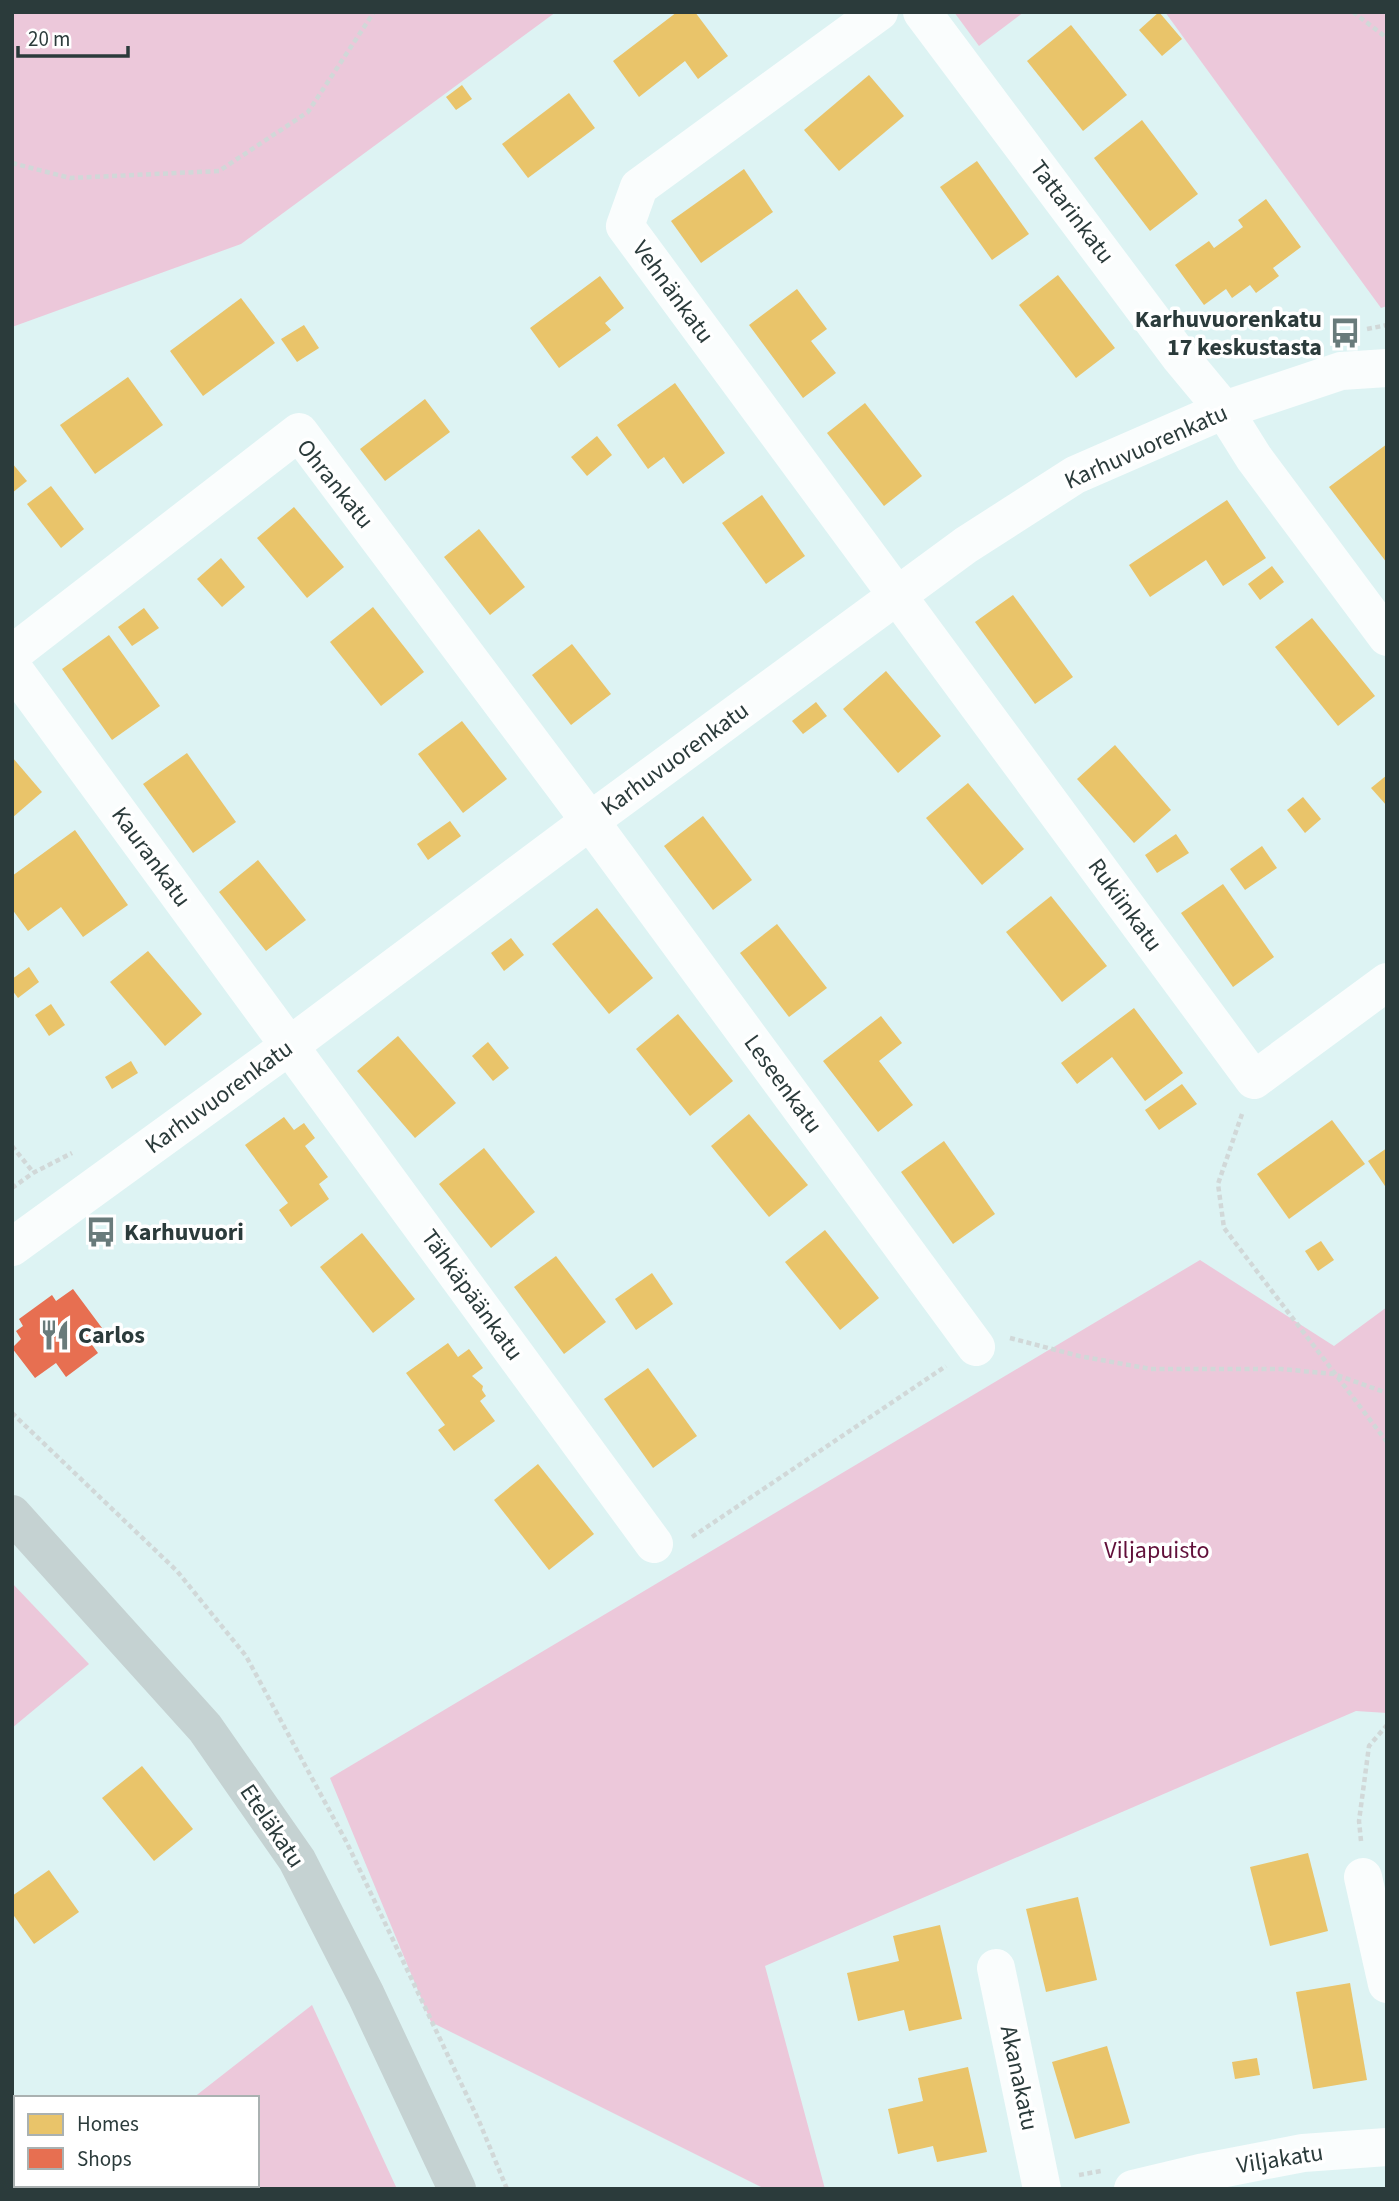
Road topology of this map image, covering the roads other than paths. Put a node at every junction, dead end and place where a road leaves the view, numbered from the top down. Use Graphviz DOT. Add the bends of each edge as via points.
graph roads {
  1 [pos="879,12"];
  2 [pos="922,12"];
  3 [pos="1387,368"];
  4 [pos="1224,410"];
  5 [pos="898,596"];
  6 [pos="1387,637"];
  7 [pos="12,654"];
  8 [pos="12,667"];
  9 [pos="590,821"];
  10 [pos="1387,982"];
  11 [pos="289,1046"];
  12 [pos="12,1247"];
  13 [pos="976,1346"];
  14 [pos="12,1514"];
  15 [pos="654,1545"];
  16 [pos="1363,1877"];
  17 [pos="996,1968"];
  18 [pos="1387,1984"];
  19 [pos="1387,2147"];
  20 [pos="457,2189"];
  21 [pos="1042,2189"];
  22 [pos="1133,2189"];
  1 -- 5 [label="street, Vehnänkatu" via="639,187 625,226"];
  2 -- 4 [label="street, Tattarinkatu"];
  3 -- 4 [label="street, Karhuvuorenkatu" via="1341,371"];
  4 -- 5 [label="street, Karhuvuorenkatu" via="1074,475 966,545"];
  4 -- 6 [label="street" via="1254,458"];
  5 -- 9 [label="street, Karhuvuorenkatu"];
  5 -- 10 [label="street, Rukiinkatu" via="1254,1080"];
  7 -- 9 [label="street, Ohrankatu" via="299,432"];
  8 -- 11 [label="street, Kaurankatu"];
  9 -- 11 [label="street, Karhuvuorenkatu"];
  9 -- 13 [label="street, Leseenkatu"];
  11 -- 12 [label="street, Karhuvuorenkatu"];
  11 -- 15 [label="street, Tähkäpäänkatu"];
  14 -- 20 [label="main road, Eteläkatu" via="205,1728 297,1860"];
  16 -- 18 [label="street"];
  17 -- 21 [label="street, Akanakatu"];
  19 -- 22 [label="street, Viljakatu" via="1303,2153"];
}
